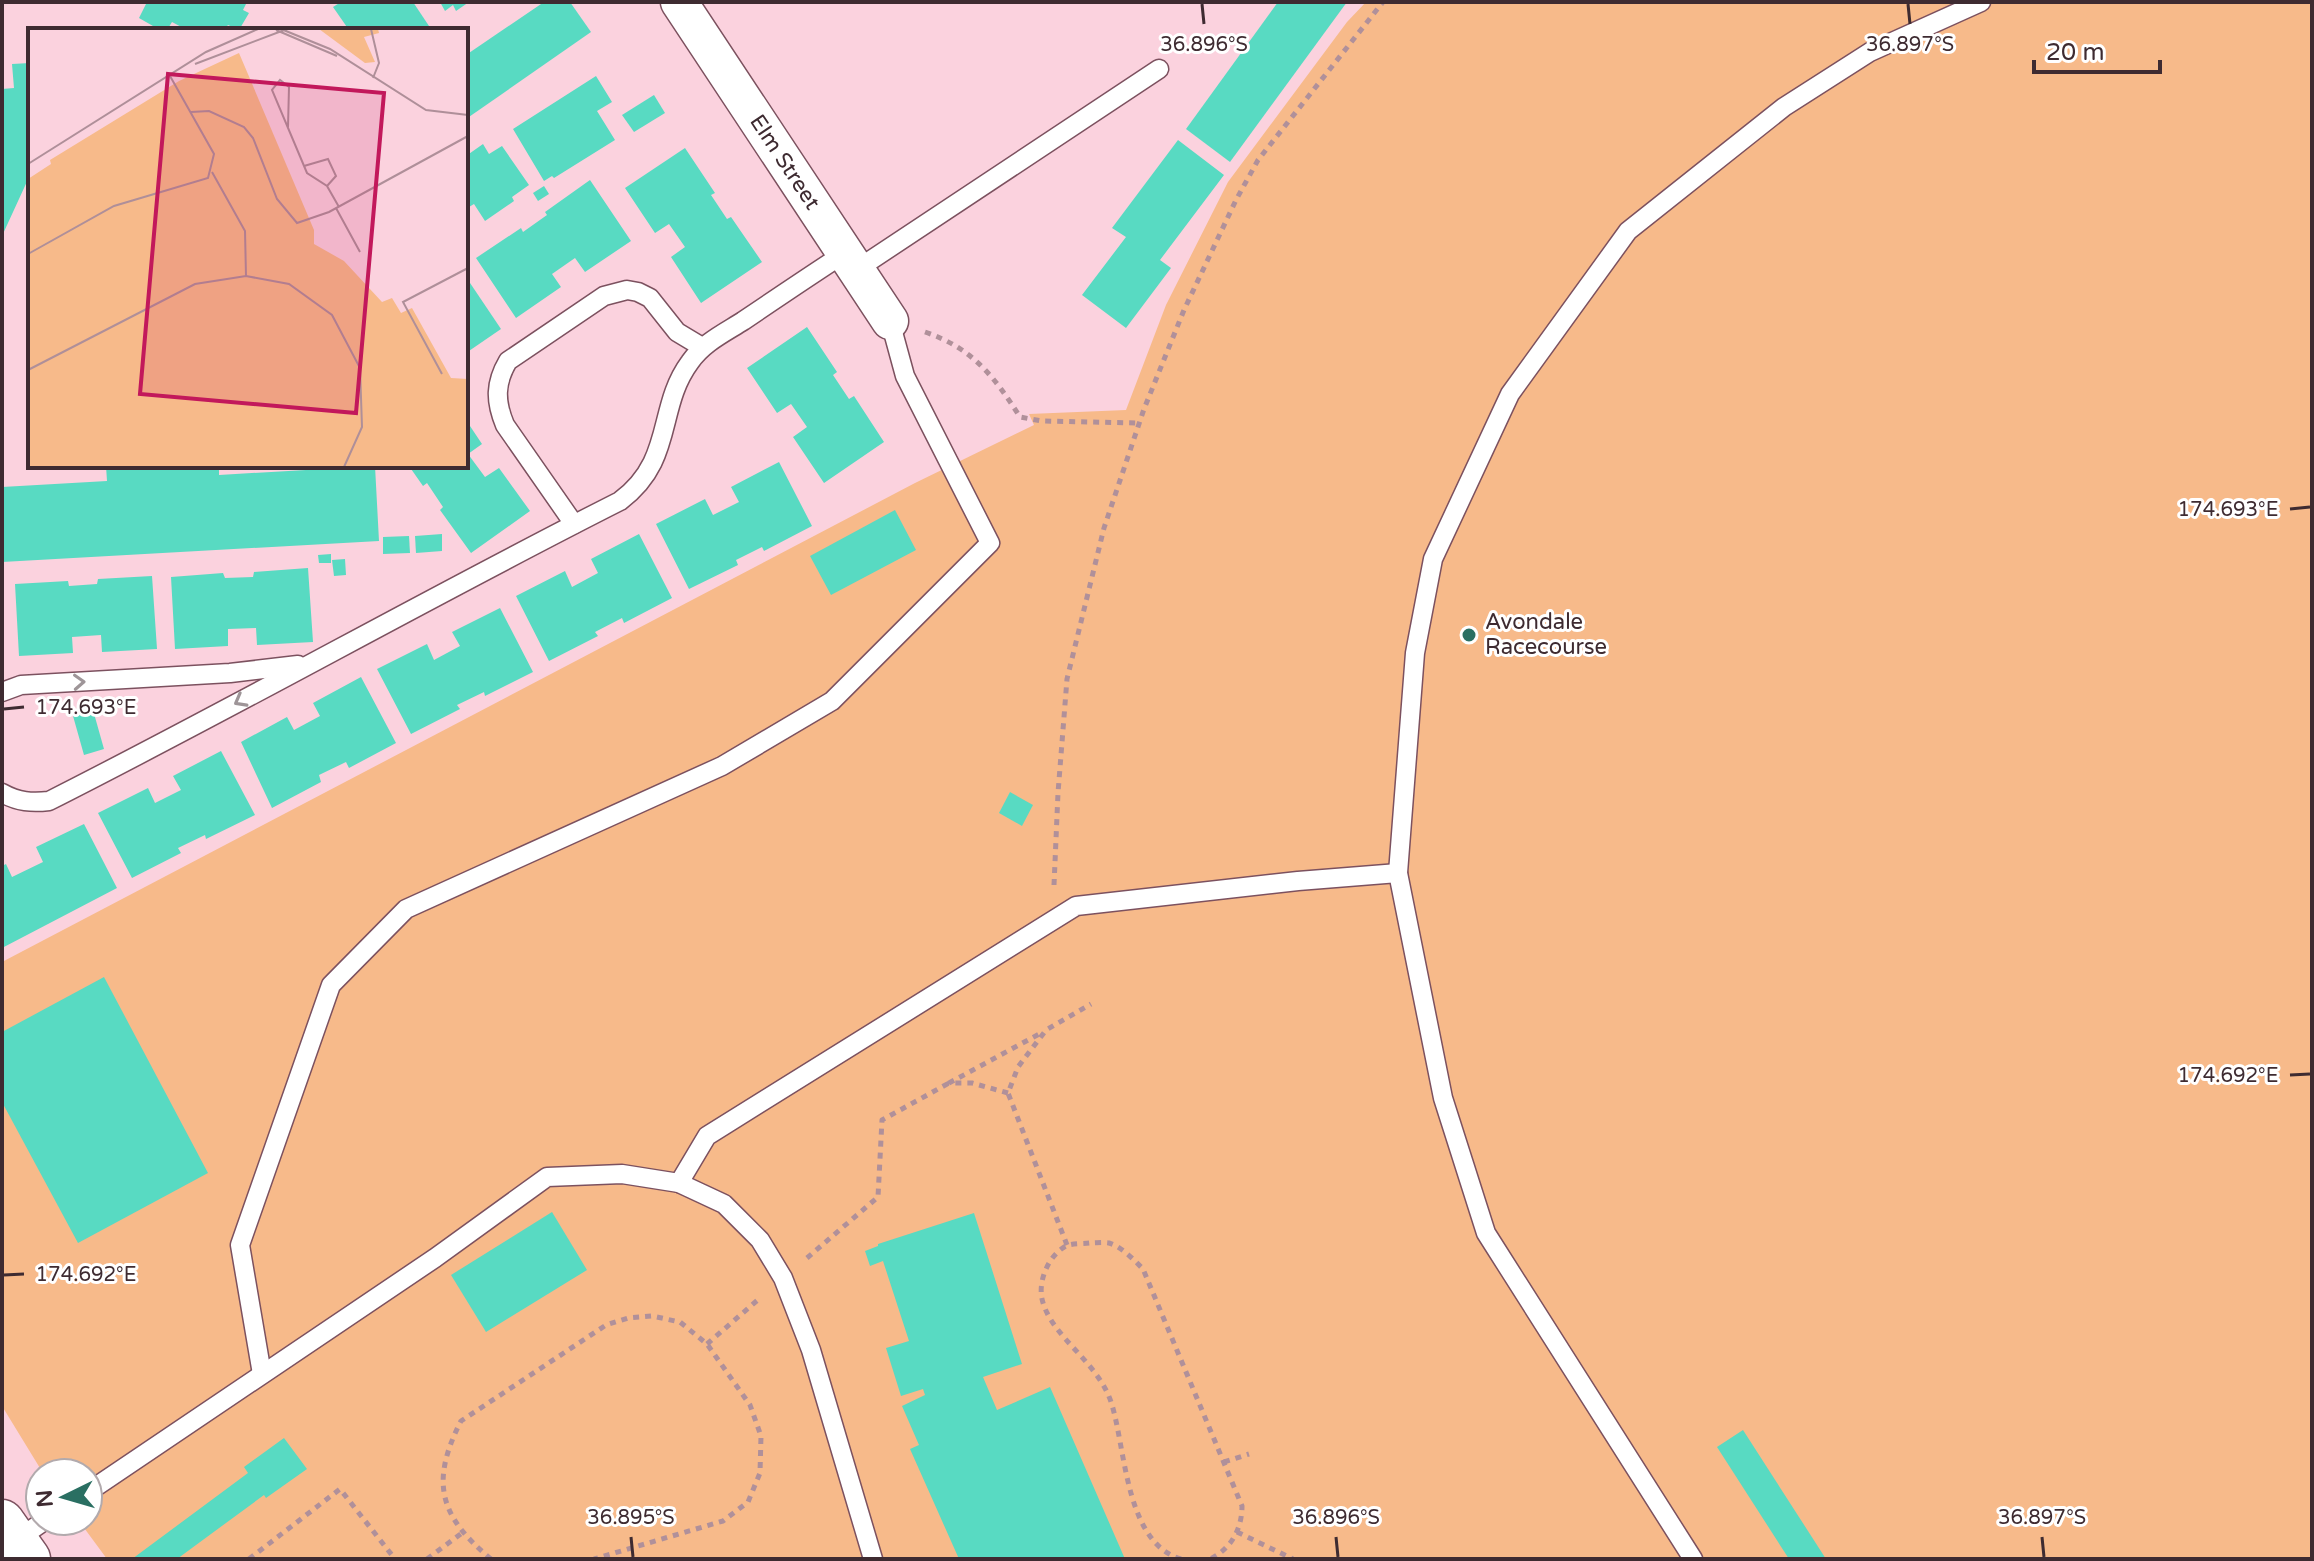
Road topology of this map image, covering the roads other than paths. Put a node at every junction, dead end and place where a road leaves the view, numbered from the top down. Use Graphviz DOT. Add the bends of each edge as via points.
graph roads {
  1 [pos="679,2"];
  2 [pos="1981,2"];
  3 [pos="1159,69"];
  4 [pos="851,262"];
  5 [pos="890,321"];
  6 [pos="702,347"];
  7 [pos="574,524"];
  8 [pos="308,663"];
  9 [pos="2,692"];
  10 [pos="2,793"];
  11 [pos="1398,873"];
  12 [pos="679,1183"];
  13 [pos="262,1374"];
  14 [pos="104,1481"];
  15 [pos="873,1559"];
  16 [pos="1693,1559"];
  1 -- 4 [label="street, Elm Street"];
  2 -- 11 [label="lane" via="1870,52 1784,107 1628,231 1510,394 1433,559 1415,653"];
  3 -- 4 [label="lane"];
  4 -- 5 [label="street, Elm Street"];
  4 -- 6 [label="lane"];
  5 -- 13 [label="lane" via="905,376 990,543 832,701 722,766 406,909 331,985 240,1245"];
  6 -- 7 [label="lane" via="679,381 662,443 638,487"];
  6 -- 7 [label="lane" via="677,332 650,298 627,290 604,296 508,361 500,375 498,408"];
  7 -- 8 [label="lane"];
  9 -- 8 [label="lane, one-way" via="21,685 230,673"];
  8 -- 10 [label="lane, one-way" via="49,801 31,803"];
  11 -- 12 [label="lane" via="1076,906 707,1136"];
  11 -- 16 [label="lane" via="1443,1098 1486,1233"];
  12 -- 13 [label="lane" via="622,1174 547,1177"];
  12 -- 15 [label="lane" via="724,1204 760,1240 783,1278 811,1350"];
  13 -- 14 [label="lane"];
}
